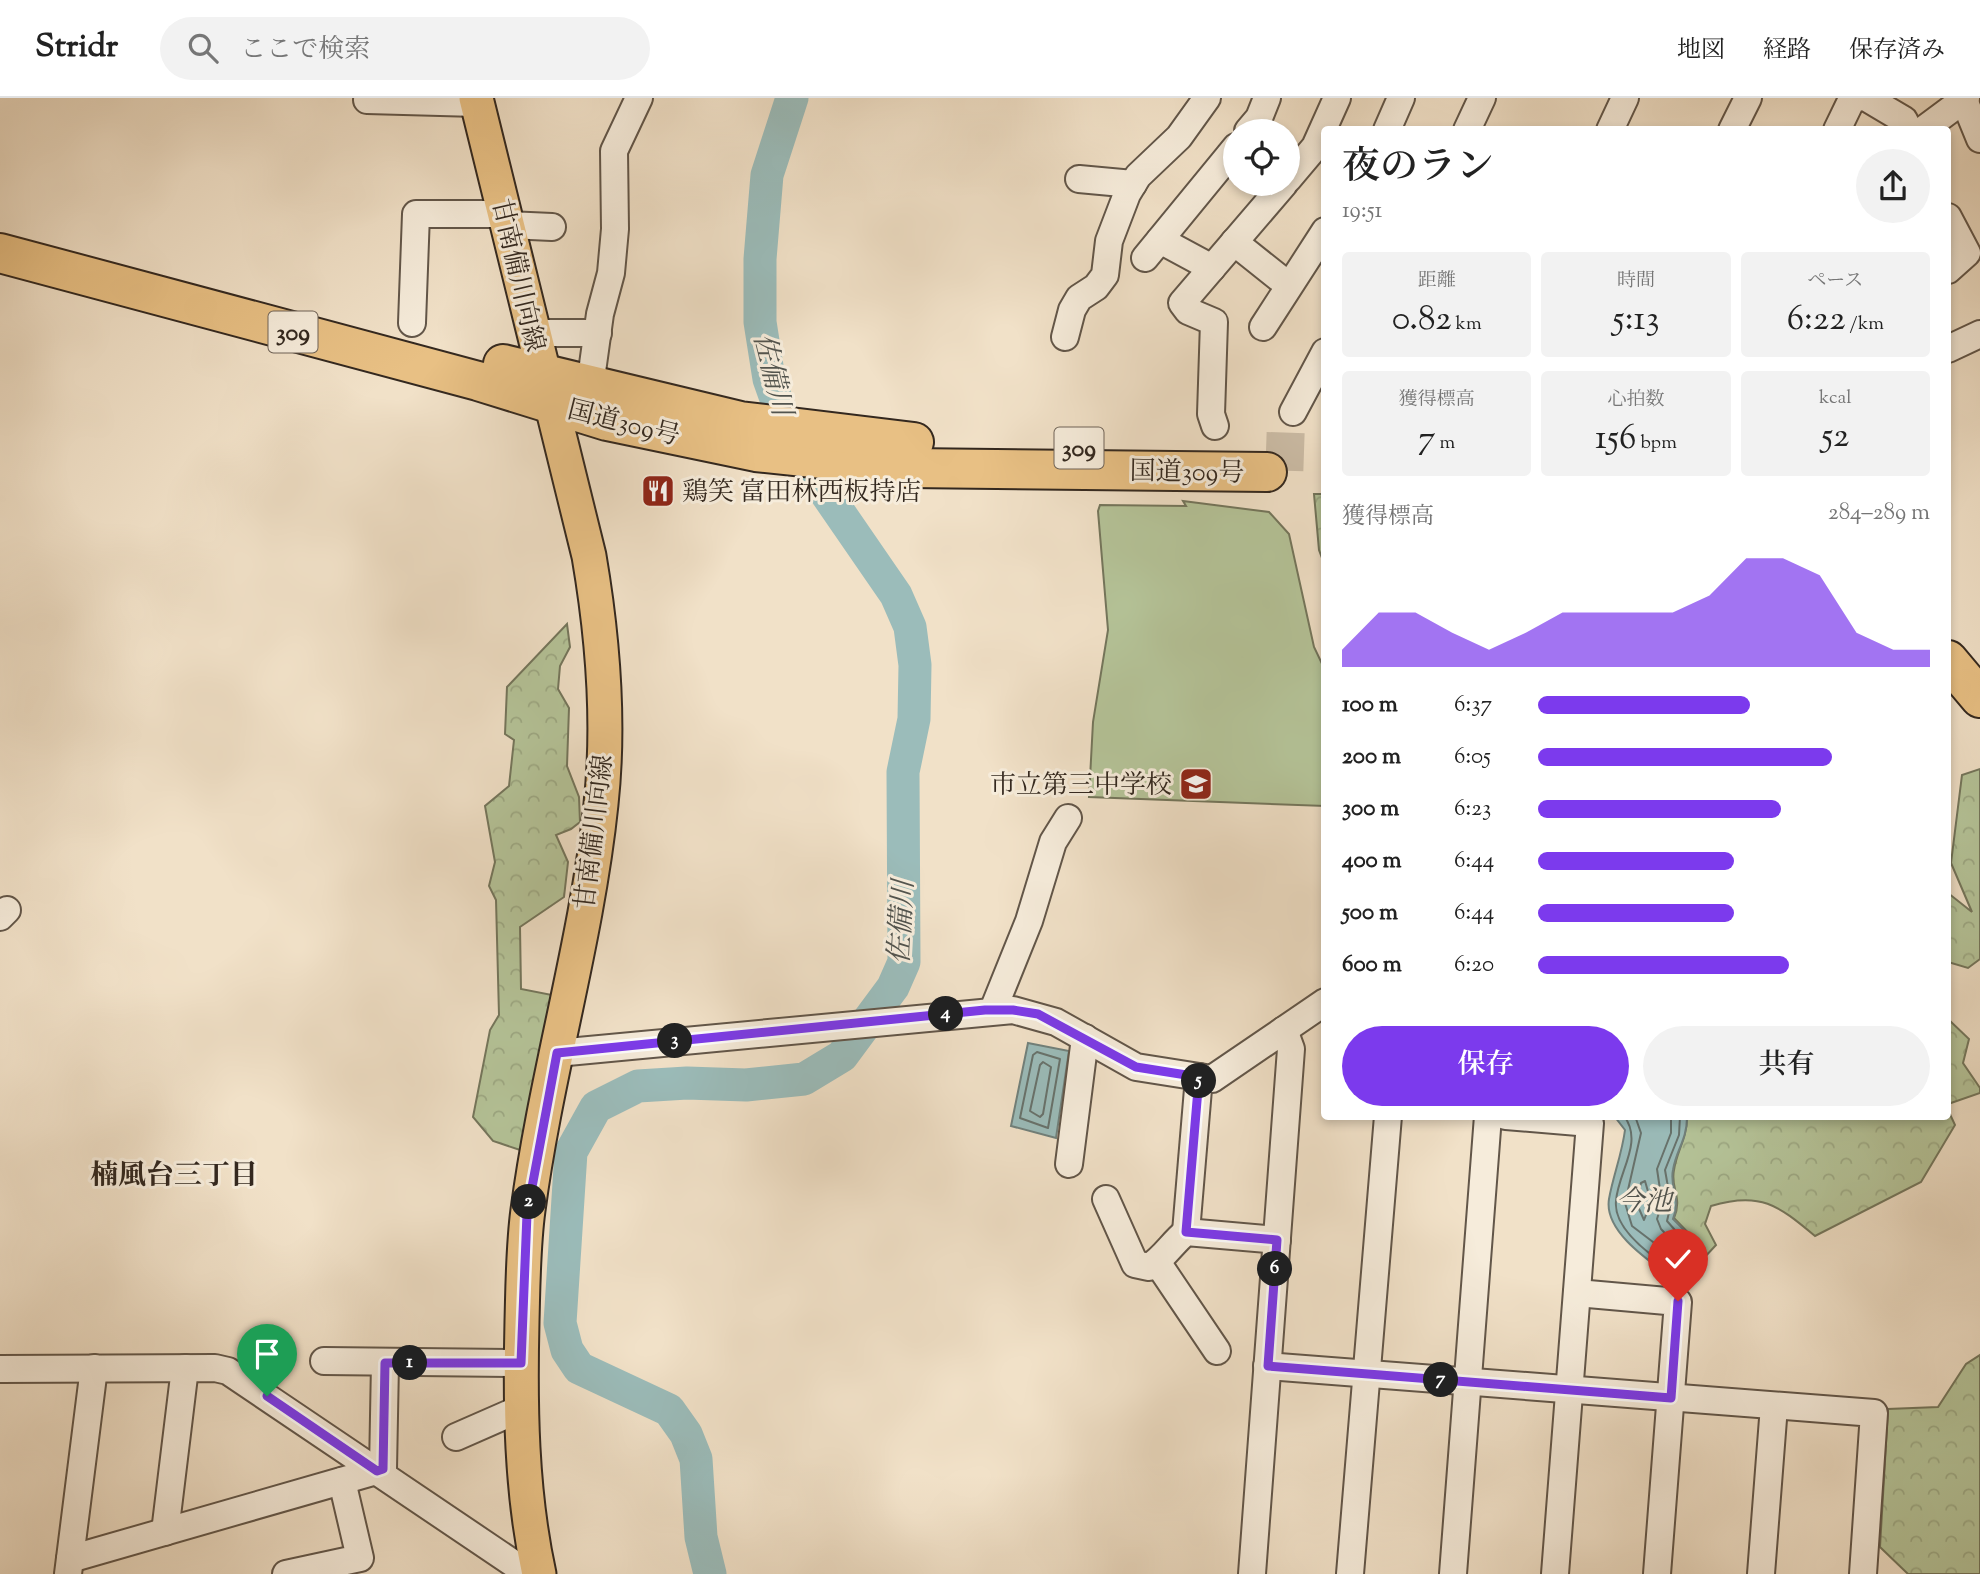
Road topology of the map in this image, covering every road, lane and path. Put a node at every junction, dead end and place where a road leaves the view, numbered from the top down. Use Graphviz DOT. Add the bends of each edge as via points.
graph roads {
  1 [pos="639,98"];
  2 [pos="1208,98"];
  3 [pos="1268,98"];
  4 [pos="1336,98"];
  5 [pos="1401,98"];
  6 [pos="1482,98"];
  7 [pos="1625,98"];
  8 [pos="1748,98"];
  9 [pos="1857,98"];
  10 [pos="1867,98"];
  11 [pos="1965,99"];
  12 [pos="367,100"];
  13 [pos="476,101"];
  14 [pos="1258,119"];
  15 [pos="1324,126"];
  16 [pos="1389,126"];
  17 [pos="1469,126"];
  18 [pos="1612,126"];
  19 [pos="1734,126"];
  20 [pos="1839,126"];
  21 [pos="1907,126"];
  22 [pos="1928,126"];
  23 [pos="1321,133"];
  24 [pos="1980,139"];
  25 [pos="1223,163"];
  26 [pos="1300,165"];
  27 [pos="1079,179"];
  28 [pos="1133,184"];
  29 [pos="1274,196"];
  30 [pos="506,220"];
  31 [pos="1951,223"];
  32 [pos="552,227"];
  33 [pos="0,230"];
  34 [pos="1321,238"];
  35 [pos="1234,242"];
  36 [pos="0,253"];
  37 [pos="1951,267"];
  38 [pos="1212,268"];
  39 [pos="1288,285"];
  40 [pos="412,323"];
  41 [pos="1263,327"];
  42 [pos="532,333"];
  43 [pos="597,333"];
  44 [pos="1980,334"];
  45 [pos="1065,337"];
  46 [pos="1951,348"];
  47 [pos="1317,385"];
  48 [pos="590,386"];
  49 [pos="547,388"];
  50 [pos="1293,412"];
  51 [pos="696,426"];
  52 [pos="1215,426"];
  53 [pos="1266,461"];
  54 [pos="1951,632"];
  55 [pos="1980,663"];
  56 [pos="1951,664"];
  57 [pos="1980,698"];
  58 [pos="1068,818"];
  59 [pos="1321,1005"];
  60 [pos="993,1010"];
  61 [pos="1284,1030"];
  62 [pos="1085,1038"];
  63 [pos="557,1053"];
  64 [pos="1199,1077"];
  65 [pos="1388,1120"];
  66 [pos="1488,1120"];
  67 [pos="1554,1120"];
  68 [pos="1069,1164"];
  69 [pos="1106,1199"];
  70 [pos="1186,1232"];
  71 [pos="1277,1240"];
  72 [pos="1157,1262"];
  73 [pos="1577,1293"];
  74 [pos="1217,1351"];
  75 [pos="324,1361"];
  76 [pos="385,1363"];
  77 [pos="521,1363"];
  78 [pos="1268,1366"];
  79 [pos="94,1368"];
  80 [pos="185,1368"];
  81 [pos="0,1369"];
  82 [pos="1367,1374"];
  83 [pos="1467,1382"];
  84 [pos="1569,1390"];
  85 [pos="1671,1398"];
  86 [pos="1774,1406"];
  87 [pos="522,1408"];
  88 [pos="456,1437"];
  89 [pos="377,1471"];
  90 [pos="342,1481"];
  91 [pos="165,1532"];
  92 [pos="69,1566"];
  93 [pos="538,1571"];
  94 [pos="286,1574"];
  95 [pos="1252,1574"];
  96 [pos="1350,1574"];
  97 [pos="1453,1574"];
  98 [pos="1555,1574"];
  99 [pos="1657,1574"];
  100 [pos="1761,1574"];
  101 [pos="1863,1574"];
  1 -- 43 [label="street" via="614,151 612,262"];
  2 -- 28 [label="street" via="1179,137"];
  3 -- 14 [label="street"];
  4 -- 15 [label="street"];
  5 -- 16 [label="street"];
  6 -- 17 [label="street"];
  7 -- 18 [label="street"];
  8 -- 19 [label="street"];
  9 -- 20 [label="street"];
  10 -- 21 [label="street"];
  11 -- 22 [label="street"];
  11 -- 24 [label="street"];
  12 -- 13 [label="street"];
  13 -- 30 [label="main road, 甘南備川向線"];
  23 -- 26 [label="street"];
  25 -- 38 [label="street" via="1152,249"];
  27 -- 28 [label="street"];
  28 -- 45 [label="street" via="1109,242 1105,275 1079,298"];
  29 -- 35 [label="street"];
  30 -- 32 [label="street"];
  30 -- 40 [label="street" via="416,214"];
  30 -- 42 [label="main road, 甘南備川向線"];
  31 -- 37 [label="street" via="1967,253"];
  33 -- 49 [label="highway, 国道309号 / 309"];
  34 -- 39 [label="street"];
  35 -- 38 [label="street"];
  35 -- 39 [label="street"];
  36 -- 49 [label="highway, 国道309号 / 309"];
  38 -- 52 [label="street" via="1182,303 1188,311 1214,322 1211,414"];
  39 -- 41 [label="street"];
  42 -- 43 [label="street"];
  42 -- 49 [label="main road, 甘南備川向線"];
  43 -- 48 [label="street"];
  44 -- 46 [label="street"];
  47 -- 50 [label="street"];
  48 -- 49 [label="highway, 国道309号 / 309"];
  48 -- 51 [label="highway, 国道309号 / 309"];
  49 -- 51 [label="highway, 国道309号 / 309" via="607,421"];
  49 -- 63 [label="main road, 甘南備川向線" via="594,587 603,658 604,729 595,848"];
  51 -- 53 [label="highway, 国道309号 / 309" via="803,459 901,455"];
  54 -- 55 [label="highway"];
  56 -- 57 [label="highway"];
  58 -- 60 [label="street" via="1053,842 1029,921"];
  59 -- 61 [label="street"];
  60 -- 62 [label="street" via="1038,1014"];
  60 -- 63 [label="street"];
  61 -- 64 [label="street" via="1212,1079"];
  61 -- 71 [label="street" via="1291,1049"];
  62 -- 64 [label="street" via="1136,1067"];
  62 -- 68 [label="street"];
  63 -- 77 [label="main road, 甘南備川向線" via="527,1214"];
  64 -- 70 [label="street"];
  65 -- 82 [label="street"];
  66 -- 83 [label="street"];
  67 -- 73 [label="street" via="1590,1123"];
  69 -- 72 [label="street" via="1135,1264 1149,1267"];
  70 -- 71 [label="street"];
  70 -- 72 [label="street"];
  71 -- 78 [label="street"];
  72 -- 74 [label="street"];
  73 -- 84 [label="street"];
  73 -- 85 [label="street" via="1678,1301"];
  75 -- 76 [label="street"];
  76 -- 77 [label="street"];
  76 -- 89 [label="street" via="383,1469"];
  77 -- 87 [label="main road, 甘南備川向線"];
  78 -- 82 [label="street"];
  78 -- 95 [label="street"];
  79 -- 80 [label="street"];
  79 -- 81 [label="street"];
  79 -- 92 [label="street"];
  80 -- 89 [label="street" via="228,1371"];
  80 -- 91 [label="street"];
  82 -- 83 [label="street"];
  82 -- 96 [label="street"];
  83 -- 84 [label="street"];
  83 -- 97 [label="street"];
  84 -- 85 [label="street"];
  84 -- 98 [label="street"];
  85 -- 86 [label="street"];
  85 -- 99 [label="street"];
  86 -- 100 [label="street"];
  86 -- 101 [label="street" via="1874,1413"];
  87 -- 88 [label="street"];
  87 -- 93 [label="main road, 甘南備川向線"];
  89 -- 90 [label="street"];
  89 -- 93 [label="street" via="523,1570"];
  90 -- 91 [label="street"];
  90 -- 94 [label="street" via="360,1558"];
  91 -- 92 [label="street"];
}
